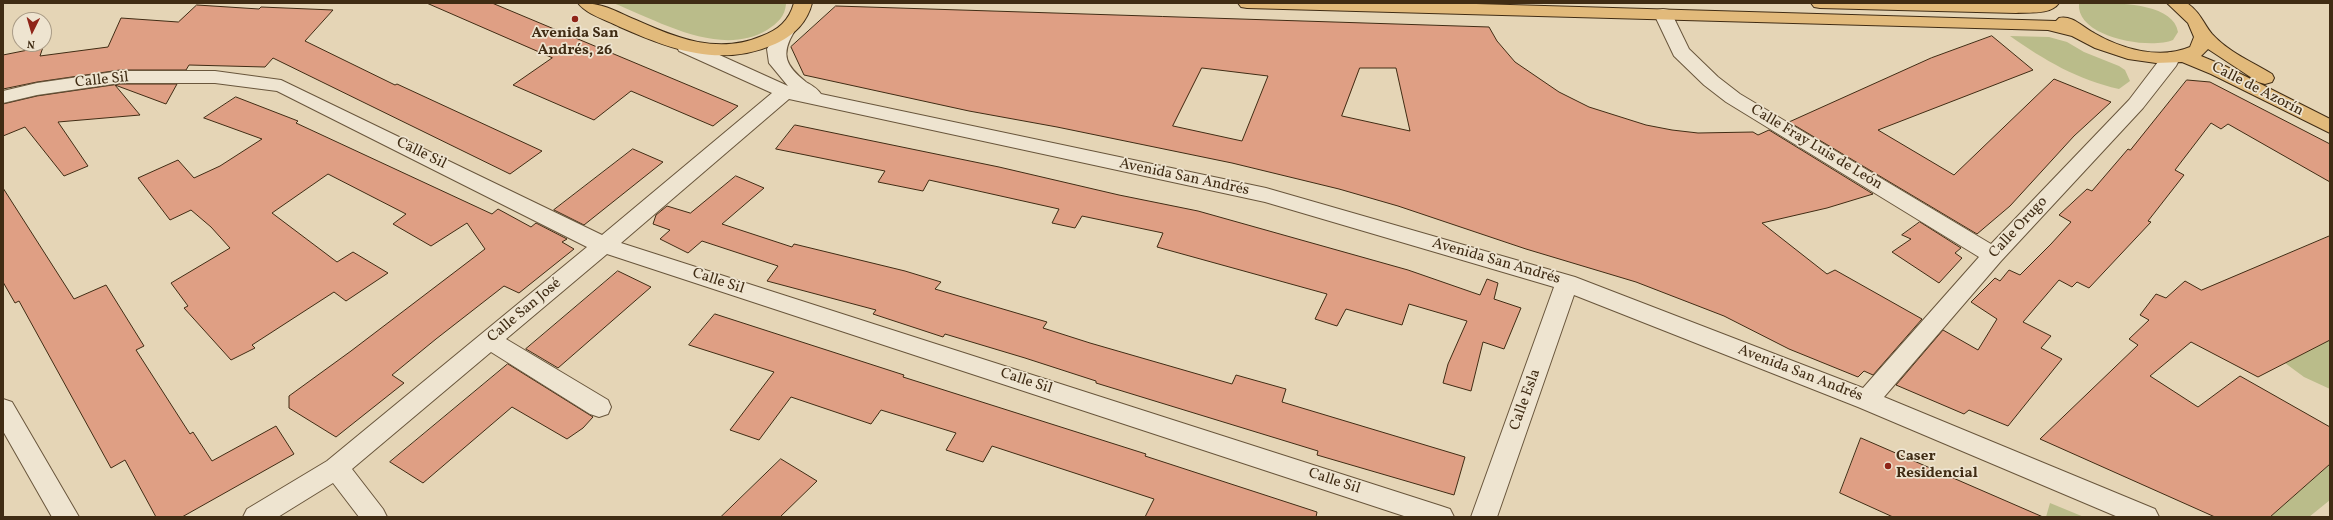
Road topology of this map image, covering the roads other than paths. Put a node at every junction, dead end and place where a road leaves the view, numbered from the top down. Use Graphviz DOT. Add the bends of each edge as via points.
graph roads {
  1 [pos="803,3"];
  2 [pos="1247,3"];
  3 [pos="1820,3"];
  4 [pos="2050,3"];
  5 [pos="2054,3"];
  6 [pos="2176,3"];
  7 [pos="587,5"];
  8 [pos="1663,14"];
  9 [pos="2076,31"];
  10 [pos="785,32"];
  11 [pos="2204,36"];
  12 [pos="686,47"];
  13 [pos="2177,57"];
  14 [pos="786,92"];
  15 [pos="3,97"];
  16 [pos="818,99"];
  17 [pos="2330,111"];
  18 [pos="2330,128"];
  19 [pos="603,245"];
  20 [pos="1993,256"];
  21 [pos="1567,283"];
  22 [pos="489,342"];
  23 [pos="1867,400"];
  24 [pos="599,407"];
  25 [pos="3,409"];
  26 [pos="336,468"];
  27 [pos="66,517"];
  28 [pos="256,517"];
  29 [pos="374,517"];
  30 [pos="1441,517"];
  31 [pos="1484,517"];
  32 [pos="2146,517"];
  1 -- 10 [label="main road" via="802,12"];
  2 -- 8 [label="main road"];
  3 -- 4 [label="main road" via="2016,8"];
  5 -- 9 [label="main road" via="2064,21"];
  6 -- 11 [label="main road" via="2202,26"];
  7 -- 12 [label="main road"];
  8 -- 9 [label="main road" via="2048,25"];
  8 -- 20 [label="street, Calle Fray Luis de León" via="1681,52 1733,98"];
  9 -- 13 [label="main road, Calle de Azorín" via="2112,48 2132,54"];
  10 -- 12 [label="main road" via="756,46 738,50 720,52"];
  10 -- 16 [label="street, Avenida San Andrés" via="776,50 778,62 788,76"];
  11 -- 13 [label="main road" via="2202,44 2195,51"];
  11 -- 17 [label="main road, Calle de Azorín" via="2234,60"];
  12 -- 14 [label="street, Avenida San Andrés"];
  13 -- 18 [label="main road, Calle de Azorín" via="2226,73"];
  13 -- 20 [label="street, Calle Orugo"];
  14 -- 16 [label="street, Avenida San Andrés"];
  14 -- 19 [label="street, Calle San José"];
  15 -- 19 [label="street, Calle Sil" via="37,89 120,77 215,77 281,86"];
  16 -- 21 [label="street, Avenida San Andrés" via="1266,195"];
  19 -- 22 [label="street, Calle San José"];
  19 -- 30 [label="street, Calle Sil"];
  20 -- 23 [label="street, Calle Orugo"];
  21 -- 23 [label="street, Avenida San Andrés"];
  21 -- 31 [label="street, Calle Esla"];
  22 -- 24 [label="street" via="506,349"];
  22 -- 26 [label="street, Calle San José"];
  23 -- 32 [label="street, Avenida San Andrés"];
  25 -- 27 [label="street"];
  26 -- 28 [label="street, Calle San José"];
  26 -- 29 [label="street"];
}
